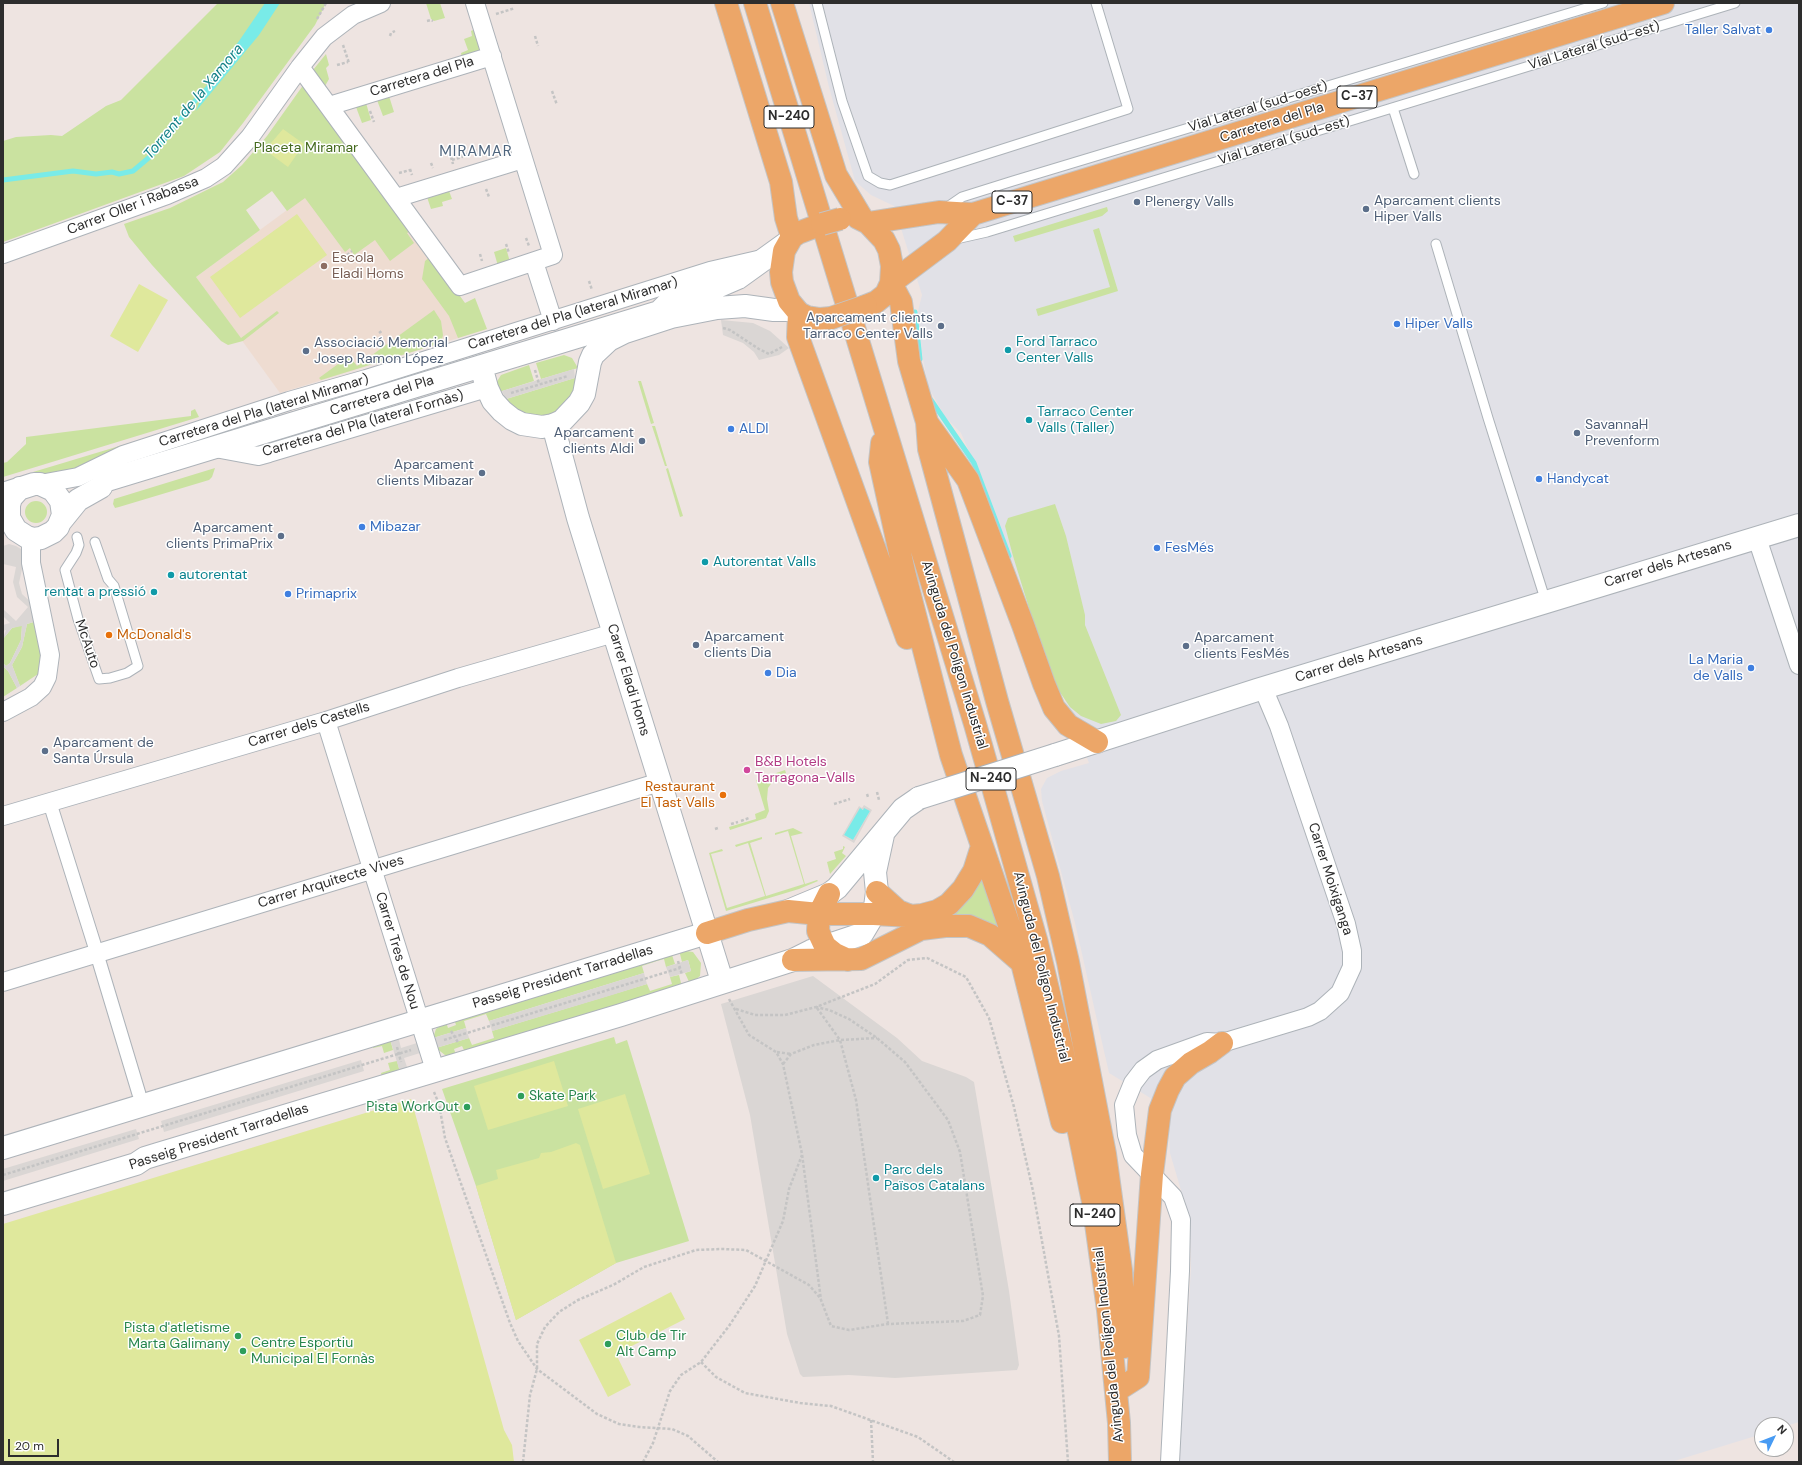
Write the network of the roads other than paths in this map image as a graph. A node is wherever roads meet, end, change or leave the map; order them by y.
1 (381, 3) edge
2 (475, 3) edge
3 (726, 3) edge
4 (755, 3) edge
5 (782, 3) edge
6 (817, 3) edge
7 (1096, 3) edge
8 (1603, 3) edge
9 (1663, 3) edge
10 (1735, 3) edge
11 (492, 56) junction
12 (300, 67) junction
13 (329, 106) junction
14 (1393, 108) junction
15 (523, 159) junction
16 (1414, 174) dead end
17 (396, 198) junction
18 (939, 212) junction
19 (973, 214) junction
20 (866, 221) junction
21 (795, 236) junction
22 (947, 241) junction
23 (1436, 244) dead end
24 (3, 254) edge
25 (765, 258) junction
26 (534, 262) junction
27 (891, 283) junction
28 (798, 312) junction
29 (665, 314) junction
30 (553, 321) junction
31 (481, 366) junction
32 (495, 392) junction
33 (883, 420) junction
34 (927, 422) junction
35 (553, 425) junction
36 (215, 448) junction
37 (104, 481) junction
38 (28, 488) edge
39 (61, 521) junction
40 (1799, 525) edge
41 (19, 536) edge
42 (77, 537) dead end
43 (1756, 538) junction
44 (95, 542) dead end
45 (1546, 602) junction
46 (614, 633) junction
47 (1799, 665) edge
48 (930, 676) junction
49 (1263, 688) junction
50 (3, 712) edge
51 (326, 721) junction
52 (1097, 742) junction
53 (660, 782) junction
54 (52, 810) dead end
55 (3, 816) edge
56 (883, 835) junction
57 (982, 846) junction
58 (371, 869) junction
59 (828, 894) junction
60 (876, 903) junction
61 (788, 911) junction
62 (819, 914) junction
63 (707, 933) junction
64 (825, 946) junction
65 (94, 947) dead end
66 (793, 960) junction
67 (848, 960) junction
68 (99, 961) dead end
69 (1022, 963) junction
70 (722, 981) junction
71 (3, 982) edge
72 (419, 1021) junction
73 (1222, 1043) junction
74 (435, 1070) junction
75 (139, 1094) dead end
76 (1081, 1143) junction
77 (3, 1148) edge
78 (1152, 1174) junction
79 (3, 1204) edge
80 (1113, 1358) junction
81 (1116, 1391) junction
82 (1120, 1462) edge
83 (1170, 1462) edge

1 - 12 street, Carrer Oller i Rabassa
2 - 11 street, Carretera del Pla
3 - 21 main road
4 - 33 main road, Avinguda del Polígon Industrial / N-240
5 - 20 main road
6 - 7 lane
8 - 18 lane, Vial Lateral (sud-oest)
9 - 19 main road, Carretera del Pla / C-37
10 - 14 lane, Vial Lateral (sud-est)
11 - 13 street, Carretera del Pla
11 - 15 street, Carretera del Pla
12 - 13 street, Carretera del Pla
12 - 24 street, Carrer Oller i Rabassa
13 - 17 street, Carretera del Pla
14 - 16 lane
14 - 22 lane, Vial Lateral (sud-est)
15 - 17 street
15 - 26 street, Carretera del Pla
17 - 26 street, Carretera del Pla
18 - 19 main road, C-37
18 - 20 main road, C-37
19 - 22 main road, C-37
20 - 21 main road, C-37, bridge
20 - 27 main road
21 - 25 street
21 - 28 main road
22 - 27 main road, C-37
23 - 45 lane
25 - 29 street
25 - 30 street, Carretera del Pla (lateral Miramar)
26 - 30 street
27 - 28 main road, C-37, bridge
27 - 34 main road
28 - 29 street
28 - 48 main road
29 - 31 street, Carretera del Pla
29 - 35 street
30 - 38 street, Carretera del Pla (lateral Miramar)
31 - 32 street
31 - 36 street, Carretera del Pla
32 - 35 street
32 - 36 street, Carretera del Pla (lateral Fornàs)
33 - 48 main road
33 - 76 main road, Avinguda del Polígon Industrial / N-240
34 - 52 main road
34 - 80 main road
35 - 46 street, Carrer Eladi Homs
36 - 37 street, Carretera del Pla
37 - 38 street
37 - 39 street
38 - 39 street
38 - 41 street
39 - 41 street
40 - 43 street, Carrer dels Artesans
41 - 50 street
42 - 44 lane, McAuto
43 - 45 street, Carrer dels Artesans
43 - 47 street
45 - 49 street, Carrer dels Artesans
46 - 51 street, Carrer dels Castells
46 - 53 street, Carrer Eladi Homs
48 - 57 main road
49 - 52 street, Carrer dels Artesans
49 - 73 street, Carrer Moixiganga
51 - 55 street, Carrer dels Castells
51 - 58 street, Carrer Tres de Nou
52 - 56 street, Carrer dels Artesans, bridge
53 - 58 street, Carrer Arquitecte Vives
53 - 63 street, Carrer Eladi Homs
54 - 65 street
56 - 59 street
56 - 60 street
57 - 60 main road
57 - 69 main road
58 - 71 street, Carrer Arquitecte Vives
58 - 72 street, Carrer Tres de Nou
59 - 61 street
59 - 62 main road
60 - 62 main road
60 - 64 street, Passeig President Tarradellas
61 - 62 main road
61 - 63 main road
62 - 64 main road
63 - 70 street, Carrer Eladi Homs
63 - 72 street, Passeig President Tarradellas
64 - 66 street, Passeig President Tarradellas
64 - 67 main road
66 - 67 main road
66 - 70 street, Passeig President Tarradellas
67 - 69 main road
68 - 75 street
69 - 76 main road
70 - 74 street, Passeig President Tarradellas
72 - 74 street
72 - 77 street, Passeig President Tarradellas
73 - 78 main road
73 - 78 street, Carrer Moixiganga
74 - 79 street, Passeig President Tarradellas
76 - 80 main road, Avinguda del Polígon Industrial / N-240
78 - 81 main road
78 - 83 street, Carrer Moixiganga
80 - 81 main road, Avinguda del Polígon Industrial / N-240
81 - 82 main road, Avinguda del Polígon Industrial / N-240

